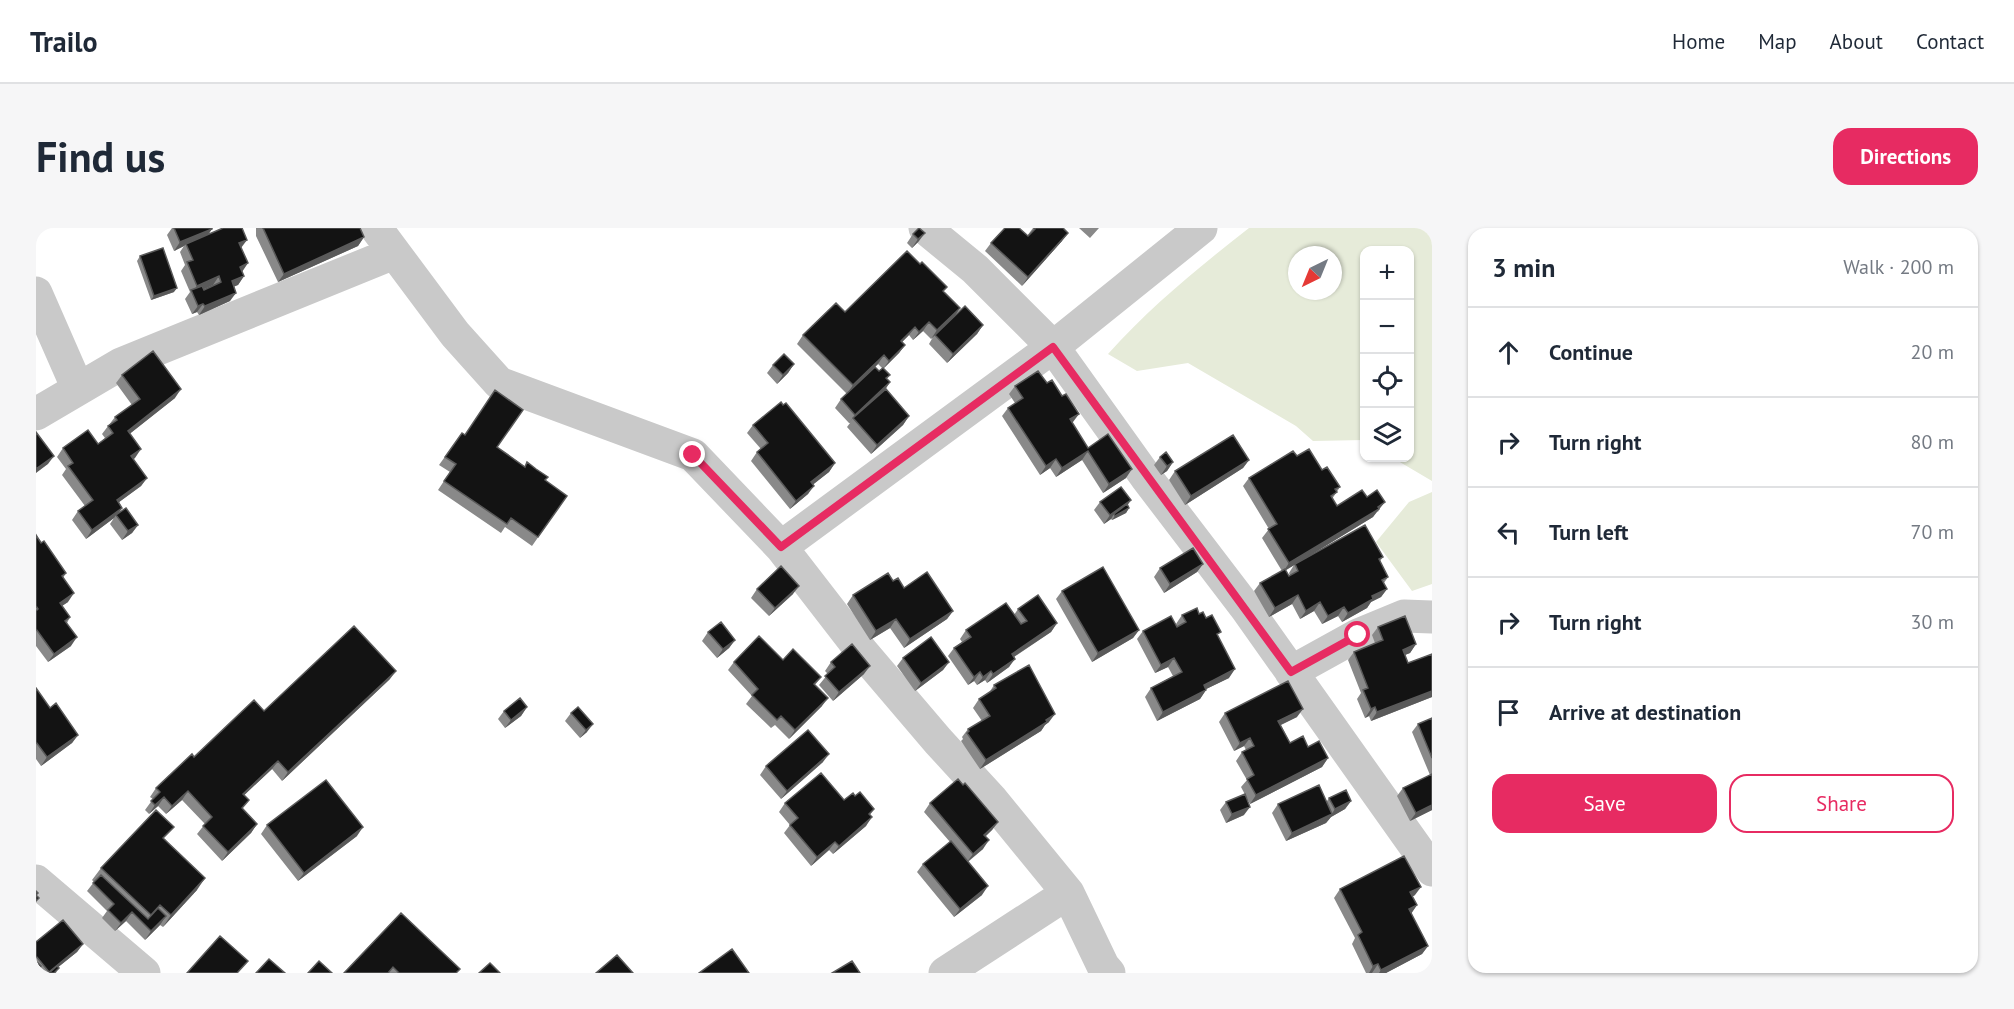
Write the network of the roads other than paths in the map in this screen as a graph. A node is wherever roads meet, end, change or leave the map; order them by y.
1 (925, 228) edge
2 (1202, 228) edge
3 (385, 240) edge
4 (36, 293) edge
5 (1053, 347) junction
6 (78, 390) junction
7 (36, 414) edge
8 (781, 547) junction
9 (1432, 617) edge
10 (1291, 672) junction
11 (1432, 870) edge
12 (36, 881) edge
13 (1068, 893) junction
14 (144, 973) edge
15 (945, 973) edge
16 (1109, 973) edge

1 - 5 street
2 - 5 street
3 - 6 street
3 - 8 street
4 - 6 street
5 - 8 street
5 - 10 street
6 - 7 street
8 - 13 street
9 - 10 street
10 - 11 street
12 - 14 street
13 - 15 street
13 - 16 street

